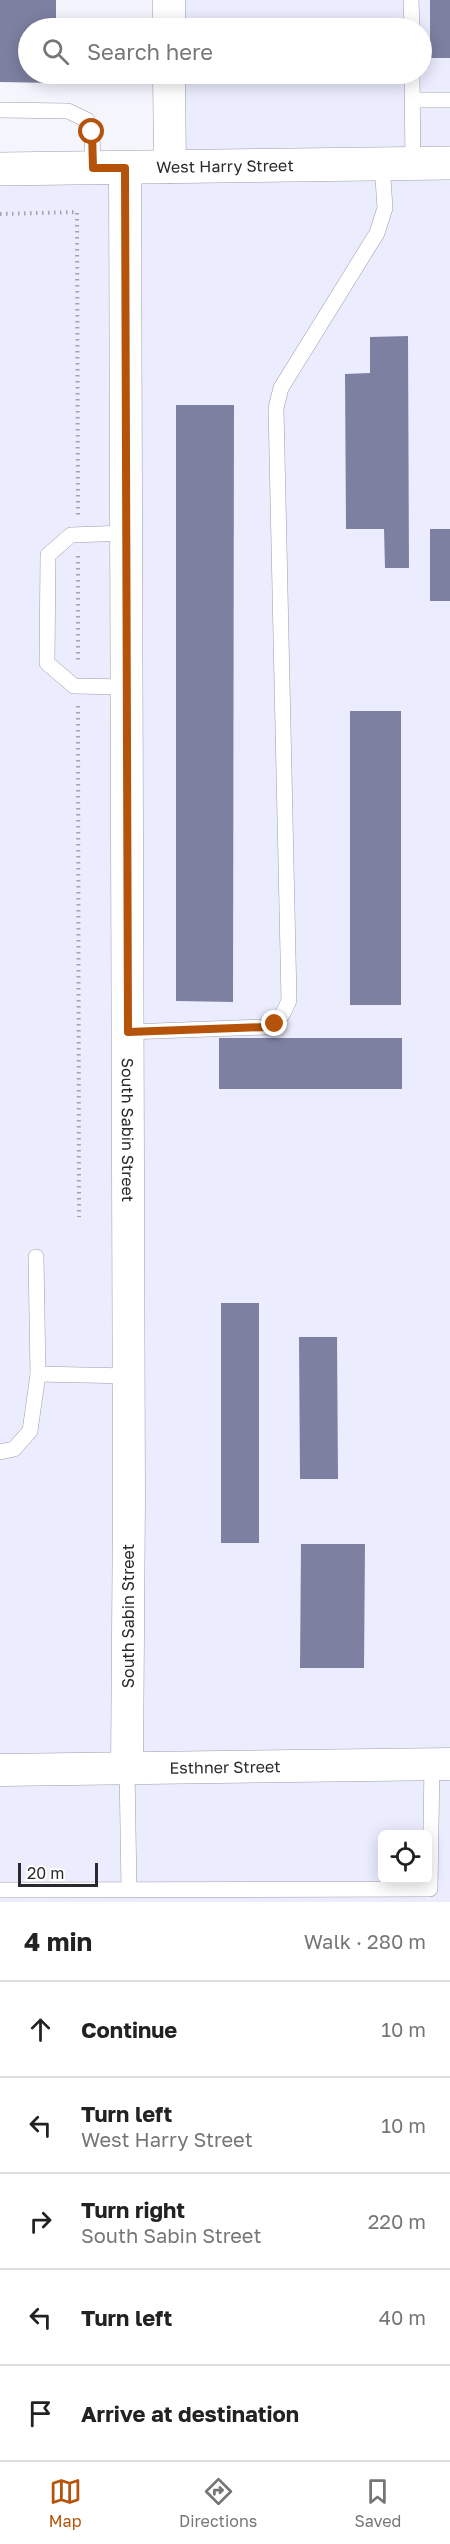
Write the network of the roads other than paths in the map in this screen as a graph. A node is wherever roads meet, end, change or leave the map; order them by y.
1 (169, 0) edge
2 (411, 0) edge
3 (169, 18) edge
4 (412, 18) edge
5 (169, 84) edge
6 (412, 84) edge
7 (412, 100) junction
8 (450, 100) edge
9 (0, 110) edge
10 (450, 163) edge
11 (398, 164) junction
12 (170, 167) junction
13 (93, 168) junction
14 (125, 168) junction
15 (0, 170) edge
16 (126, 533) junction
17 (128, 687) junction
18 (128, 1032) junction
19 (36, 1257) dead end
20 (38, 1374) junction
21 (129, 1376) junction
22 (0, 1452) edge
23 (441, 1765) edge
24 (127, 1768) junction
25 (0, 1770) edge
26 (129, 1889) junction
27 (0, 1890) edge

1 - 3 street
2 - 4 lane
5 - 12 street
6 - 7 lane
7 - 8 lane
7 - 11 lane
9 - 13 lane
10 - 11 street, West Harry Street
11 - 12 street, West Harry Street
11 - 18 lane
12 - 14 street, West Harry Street
13 - 14 street, West Harry Street
13 - 15 street, West Harry Street
14 - 16 street, South Sabin Street
16 - 17 street, South Sabin Street
16 - 17 lane
17 - 18 street, South Sabin Street
18 - 21 street, South Sabin Street
19 - 20 lane
20 - 21 lane
20 - 22 lane
21 - 24 street, South Sabin Street
23 - 24 street, Esthner Street
23 - 26 lane
24 - 25 street, Esthner Street
24 - 26 lane
26 - 27 lane

